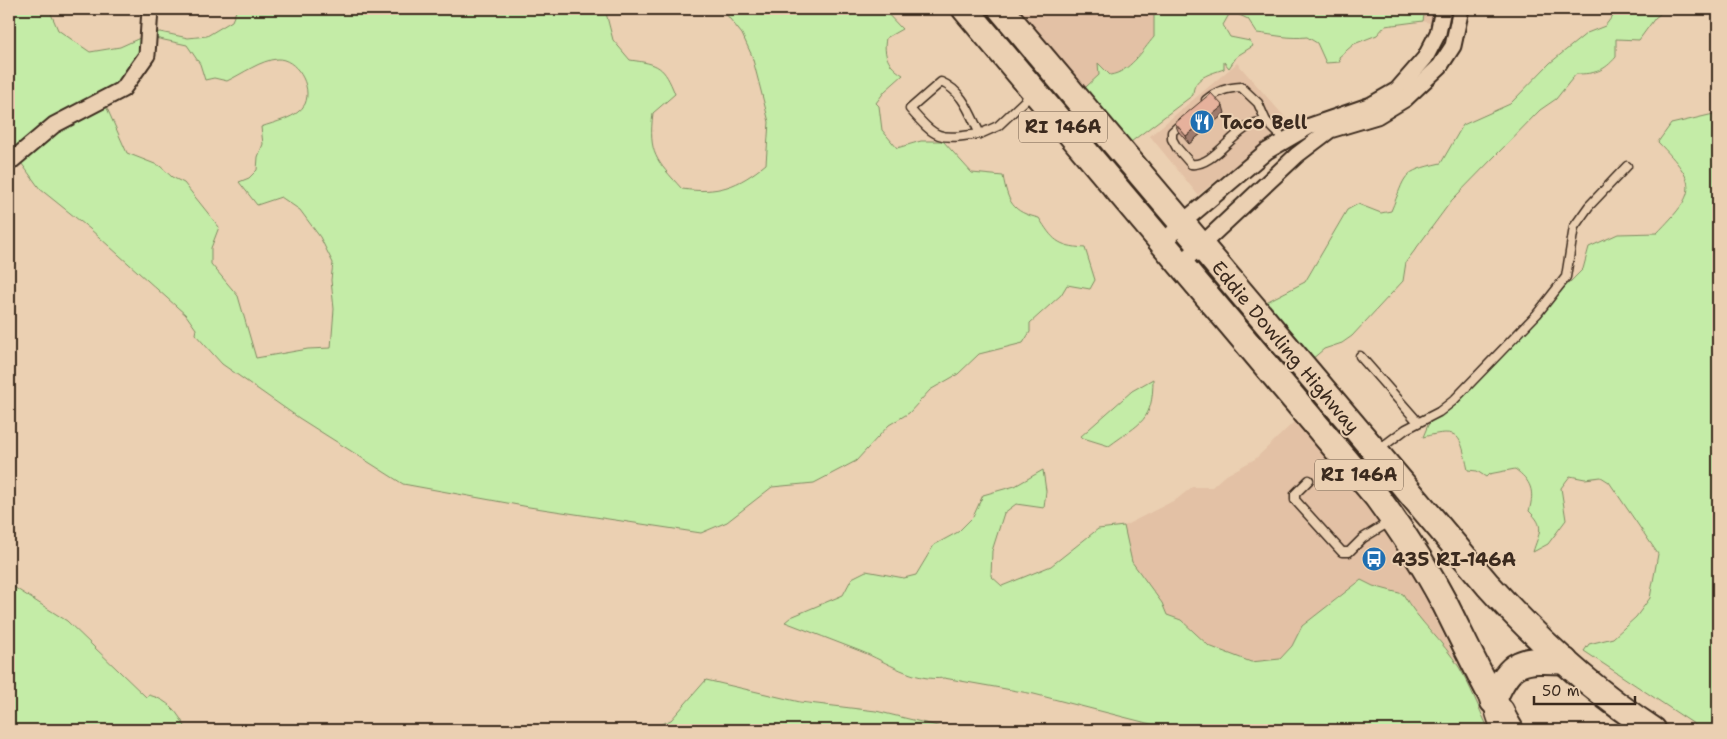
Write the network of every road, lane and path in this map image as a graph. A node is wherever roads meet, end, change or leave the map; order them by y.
1 (150, 9) edge
2 (965, 9) edge
3 (1001, 9) edge
4 (1443, 9) edge
5 (1461, 9) edge
6 (1034, 92) junction
7 (1200, 106) edge
8 (1193, 113) edge
9 (1266, 121) junction
10 (980, 134) junction
11 (1285, 140) junction
12 (1297, 155) junction
13 (9, 164) edge
14 (1626, 166) dead end
15 (1183, 222) junction
16 (1162, 244) junction
17 (1200, 244) junction
18 (1181, 264) junction
19 (1360, 356) dead end
20 (1418, 422) junction
21 (1374, 453) junction
22 (1309, 480) dead end
23 (1393, 519) junction
24 (1565, 661) junction
25 (1502, 718) edge
26 (1653, 730) edge

1 - 13 street
2 - 6 main road, Eddie Dowling Highway / RI 146A
3 - 15 main road, Eddie Dowling Highway / RI 146A
4 - 11 street
5 - 12 street
6 - 10 lane
6 - 16 main road, Eddie Dowling Highway / RI 146A
7 - 9 lane
8 - 9 lane
9 - 11 lane
10 - 10 lane
11 - 12 street
11 - 15 street
12 - 17 street
14 - 20 lane
15 - 16 street
15 - 17 main road, Eddie Dowling Highway / RI 146A
16 - 18 main road, Eddie Dowling Highway / RI 146A
17 - 18 street
17 - 21 main road, Eddie Dowling Highway / RI 146A
18 - 23 main road, Eddie Dowling Highway / RI 146A
19 - 20 lane
20 - 21 lane
21 - 24 main road, Eddie Dowling Highway / RI 146A
22 - 23 lane
23 - 25 main road, Eddie Dowling Highway / RI 146A
24 - 25 main road
24 - 26 main road, Eddie Dowling Highway / RI 146A

